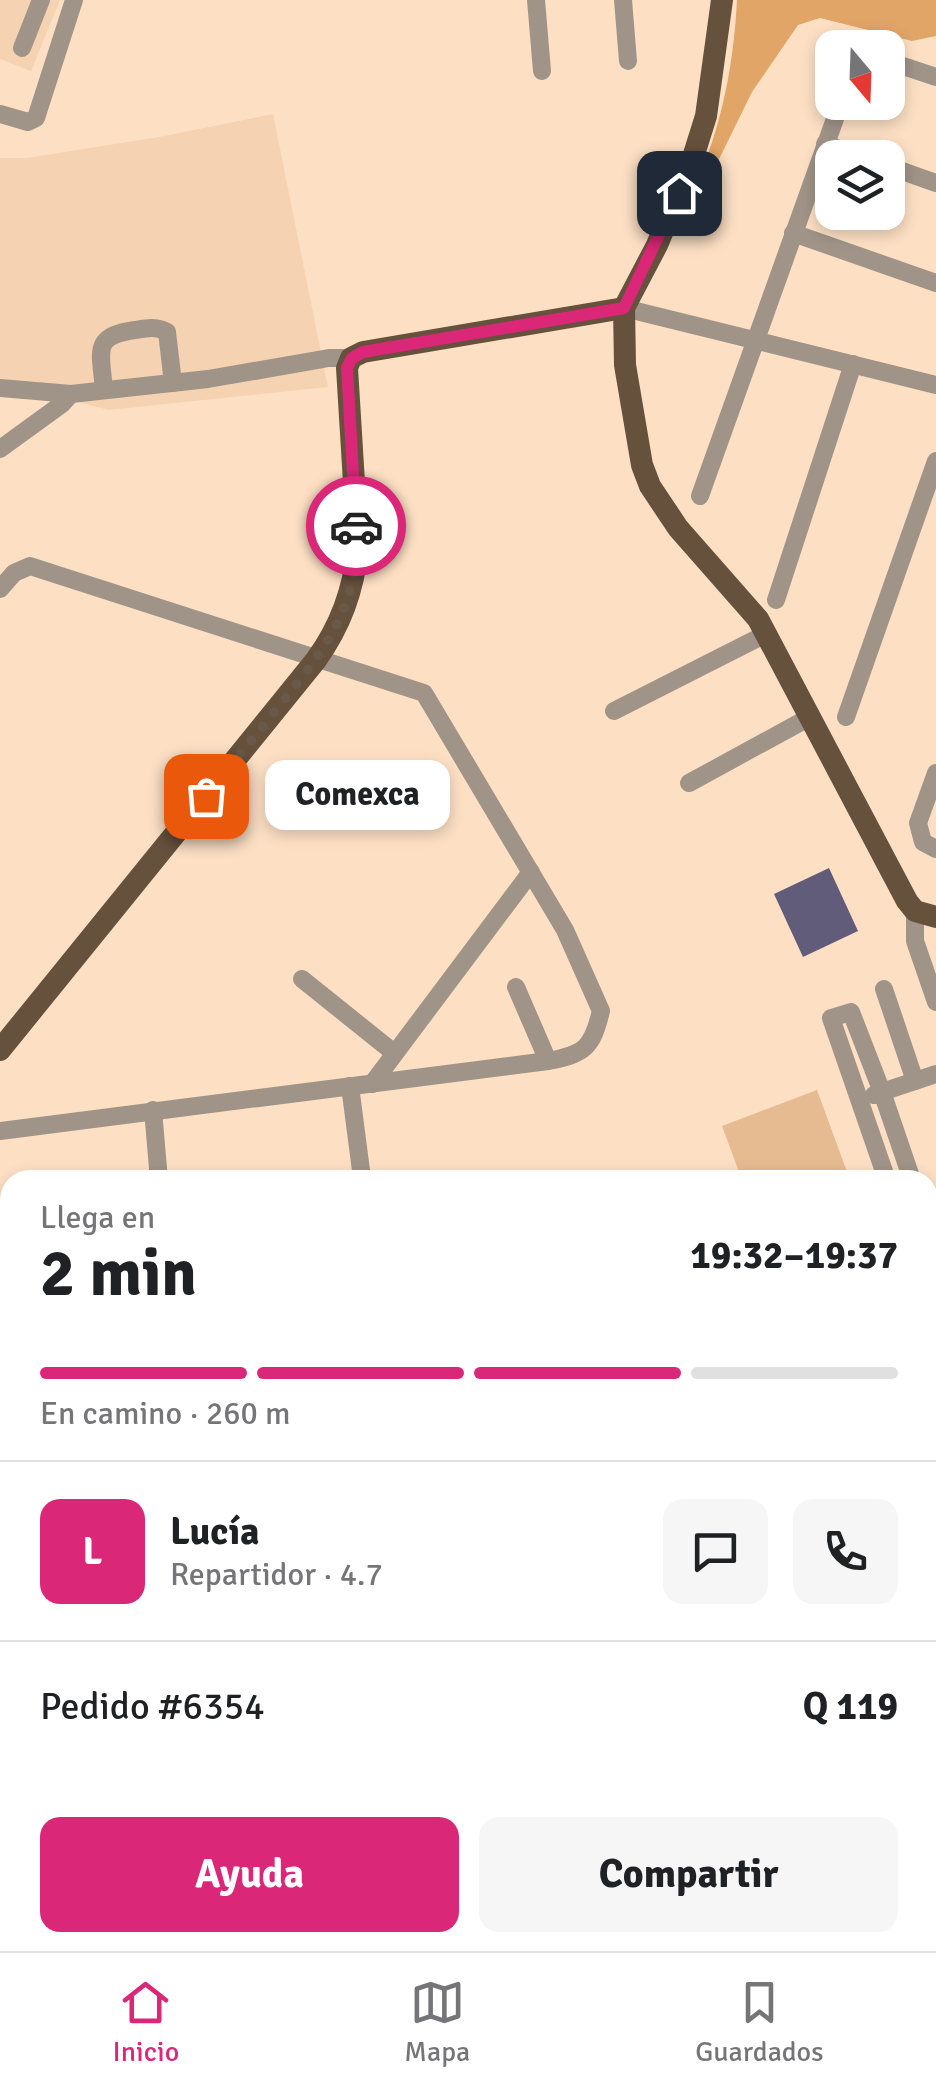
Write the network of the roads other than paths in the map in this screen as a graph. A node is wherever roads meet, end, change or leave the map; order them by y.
1 (42, 0) edge
2 (536, 0) edge
3 (623, 0) edge
4 (722, 0) edge
5 (70, 1) edge
6 (22, 48) dead end
7 (628, 62) dead end
8 (905, 67) edge
9 (542, 71) dead end
10 (936, 77) edge
11 (0, 114) edge
12 (815, 172) edge
13 (905, 172) edge
14 (936, 184) edge
15 (793, 234) junction
16 (936, 284) edge
17 (624, 308) junction
18 (754, 339) junction
19 (352, 358) junction
20 (853, 364) junction
21 (173, 383) junction
22 (936, 385) edge
23 (0, 388) edge
24 (104, 390) junction
25 (71, 394) junction
26 (0, 449) edge
27 (936, 461) edge
28 (700, 496) dead end
29 (0, 590) edge
30 (776, 600) dead end
31 (766, 634) junction
32 (316, 660) junction
33 (614, 711) dead end
34 (846, 716) dead end
35 (810, 718) junction
36 (936, 773) edge
37 (689, 783) dead end
38 (936, 849) edge
39 (530, 872) junction
40 (926, 914) edge
41 (302, 979) dead end
42 (516, 988) dead end
43 (884, 989) dead end
44 (936, 1002) edge
45 (0, 1050) edge
46 (393, 1052) junction
47 (548, 1062) junction
48 (936, 1074) edge
49 (914, 1081) junction
50 (372, 1084) junction
51 (350, 1086) junction
52 (882, 1092) junction
53 (860, 1101) junction
54 (153, 1110) junction
55 (0, 1132) edge
56 (157, 1170) edge
57 (361, 1170) edge
58 (884, 1170) edge
59 (909, 1170) edge

1 - 6 street
2 - 9 street
3 - 7 street
4 - 17 main road
5 - 11 street
8 - 10 street
12 - 15 street
13 - 14 street
15 - 16 street
15 - 18 street
17 - 18 street
17 - 19 main road
17 - 31 main road
18 - 20 street
18 - 28 street
19 - 21 street
19 - 32 main road
20 - 22 street
20 - 30 street
21 - 24 street
21 - 24 street
23 - 25 street
24 - 25 street
25 - 26 street
27 - 34 street
29 - 32 street
31 - 33 street
31 - 35 main road
32 - 39 street
32 - 45 main road
35 - 37 street
35 - 40 main road
36 - 38 street
39 - 46 street
39 - 47 street
40 - 44 street
41 - 46 street
42 - 47 street
43 - 49 street
46 - 50 street
47 - 50 street
48 - 49 street
49 - 52 street
50 - 51 street
51 - 54 street
51 - 57 street
52 - 53 street
52 - 53 street
52 - 59 street
53 - 58 street
54 - 55 street
54 - 56 street

